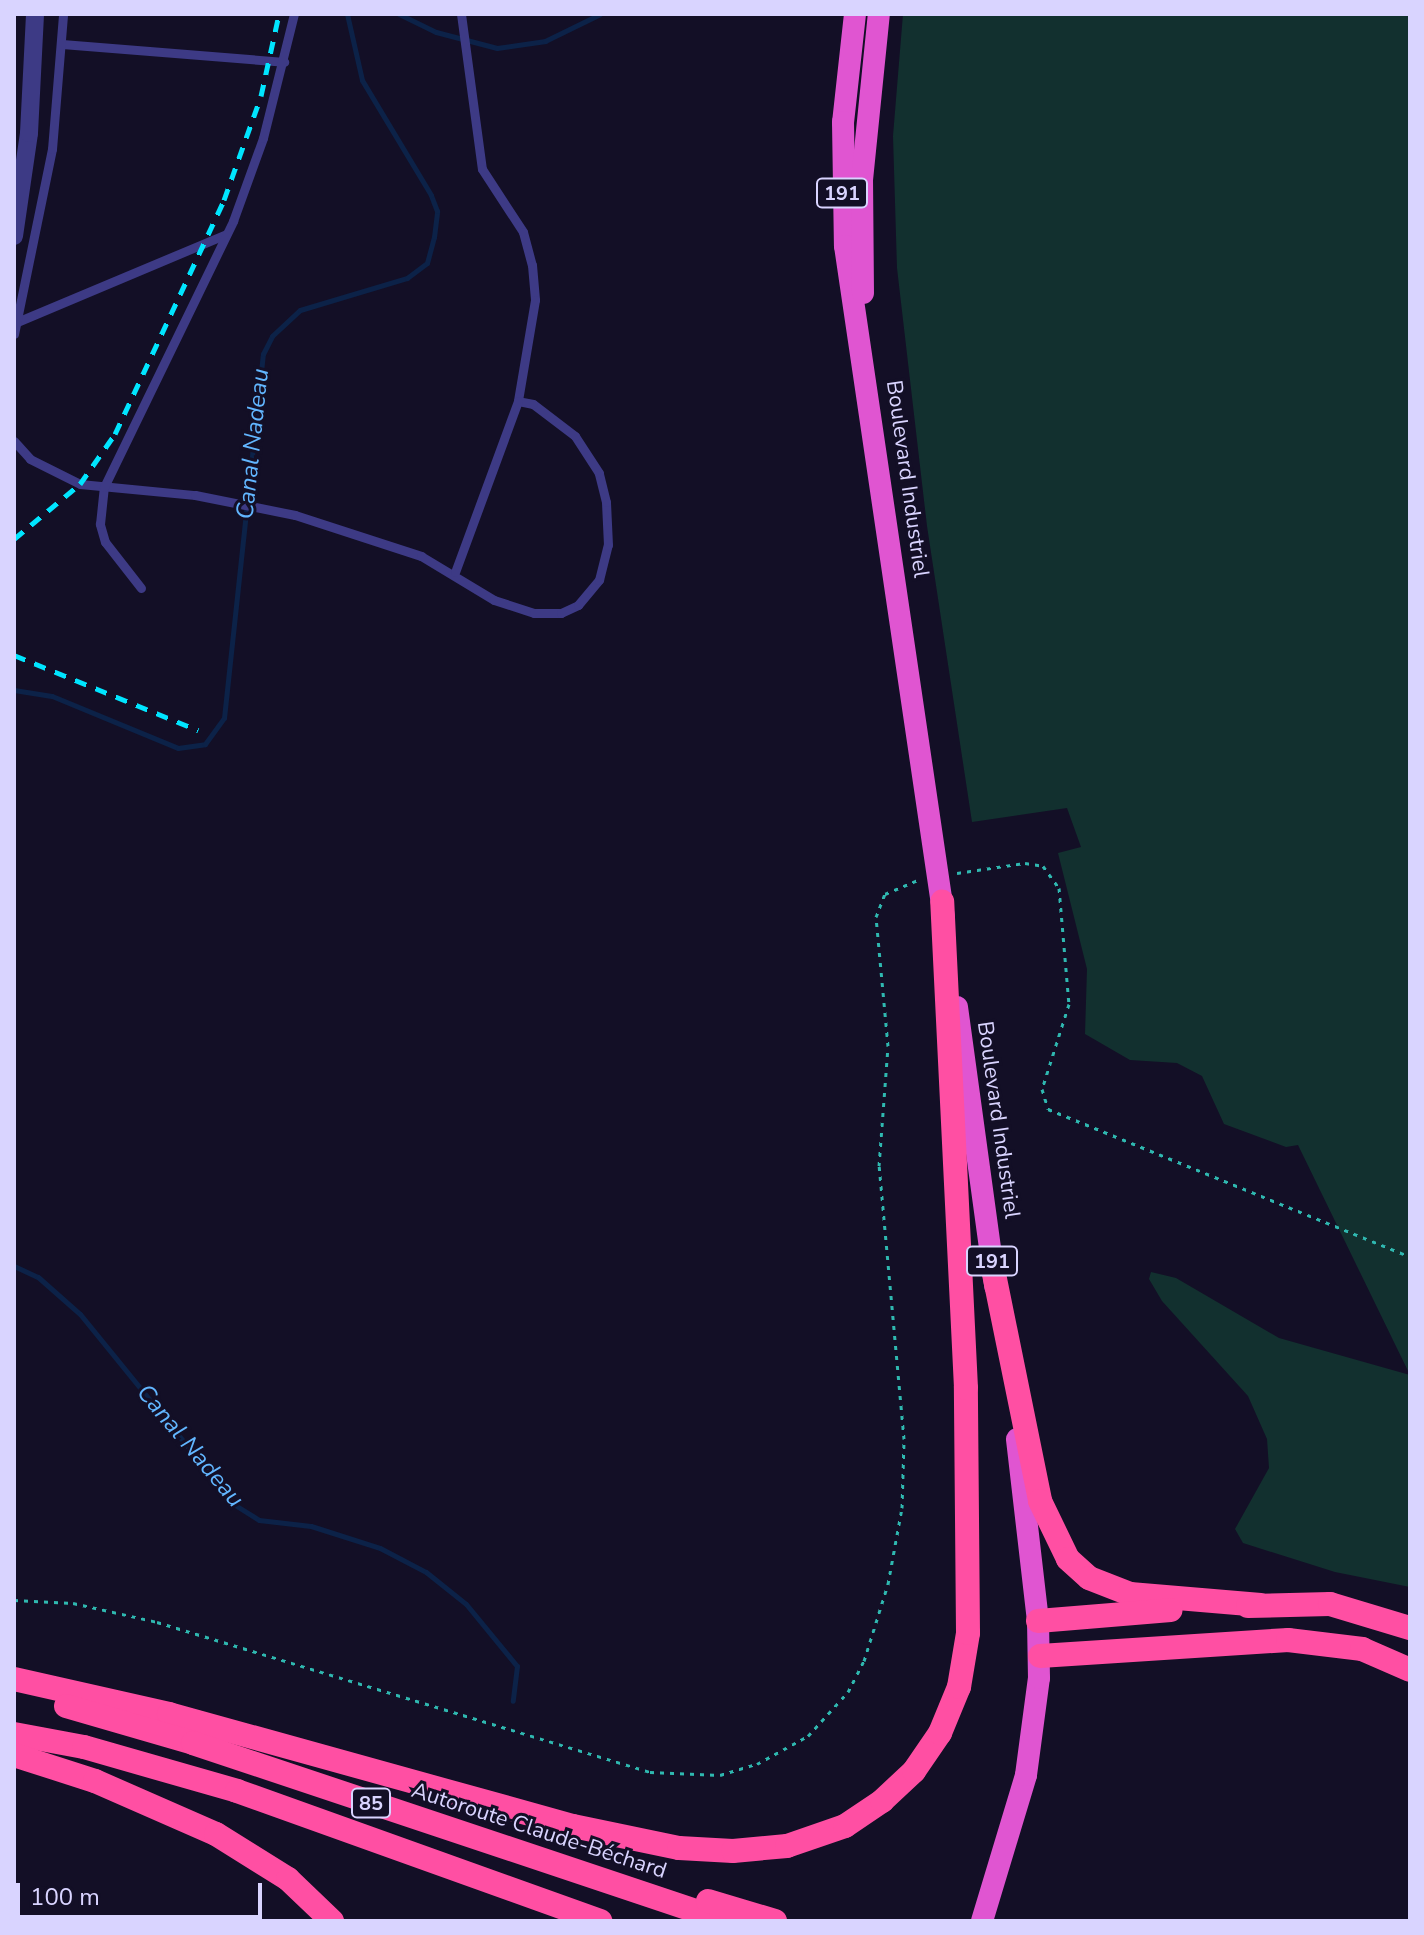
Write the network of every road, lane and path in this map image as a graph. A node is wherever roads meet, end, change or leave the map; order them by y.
1 (35, 14) edge
2 (63, 14) edge
3 (294, 14) edge
4 (461, 14) edge
5 (855, 14) edge
6 (879, 14) edge
7 (62, 44) junction
8 (284, 62) junction
9 (226, 234) junction
10 (14, 236) edge
11 (17, 322) junction
12 (14, 334) edge
13 (865, 370) junction
14 (518, 401) junction
15 (14, 441) edge
16 (104, 487) junction
17 (455, 572) junction
18 (141, 588) dead end
19 (938, 876) junction
20 (942, 902) junction
21 (1410, 1257) edge
22 (993, 1269) junction
23 (14, 1600) edge
24 (1261, 1605) junction
25 (1038, 1621) junction
26 (1410, 1628) edge
27 (1040, 1656) junction
28 (1410, 1670) edge
29 (14, 1679) edge
30 (14, 1694) edge
31 (14, 1734) edge
32 (14, 1755) edge
33 (527, 1855) junction
34 (332, 1921) edge
35 (600, 1921) edge
36 (726, 1921) edge
37 (775, 1921) edge
38 (982, 1921) edge

1 - 10 street
2 - 7 lane
3 - 8 lane
4 - 14 lane
5 - 13 highway, Boulevard Industriel / 191
6 - 13 highway, Boulevard Industriel / 191
7 - 8 lane
7 - 11 lane
8 - 9 lane
9 - 11 lane
9 - 16 lane
11 - 12 lane
13 - 19 highway, Boulevard Industriel / 191
14 - 17 lane
14 - 17 lane
15 - 16 lane
16 - 17 lane
16 - 18 lane
19 - 20 highway, Boulevard Industriel / 191
19 - 21 path
19 - 23 path
20 - 22 highway, Boulevard Industriel / 191
20 - 29 highway
22 - 24 highway
22 - 25 highway, Boulevard Industriel / 191
24 - 25 highway
24 - 26 highway
25 - 27 highway, Boulevard Industriel / 191
27 - 28 highway
27 - 38 highway, Boulevard Industriel / 191
30 - 33 highway, Autoroute Claude-Béchard / 85
31 - 35 highway, 85
32 - 34 highway
33 - 36 highway, Autoroute Claude-Béchard / 85
33 - 37 highway

